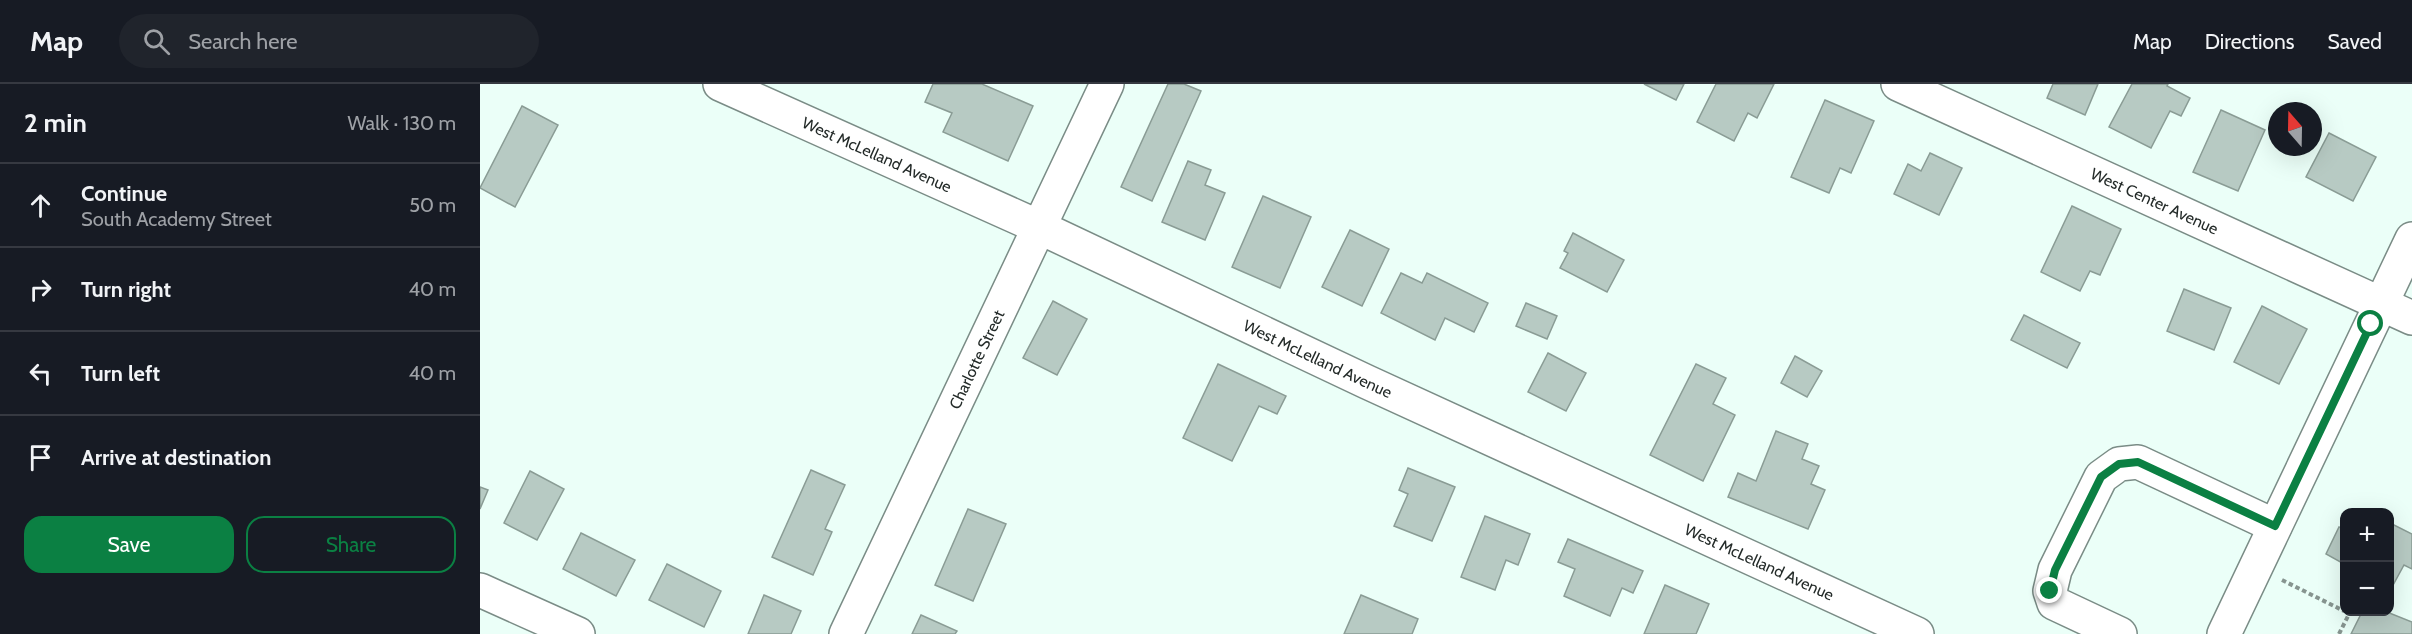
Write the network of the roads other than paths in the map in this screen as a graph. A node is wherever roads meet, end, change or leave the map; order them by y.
1 (720, 84) edge
2 (1107, 84) edge
3 (1898, 84) edge
4 (1040, 227) junction
5 (2412, 239) edge
6 (2381, 304) junction
7 (2412, 318) edge
8 (2275, 526) junction
9 (480, 590) edge
10 (579, 634) edge
11 (846, 634) edge
12 (1917, 634) edge
13 (2120, 634) edge
14 (2224, 634) edge

1 - 4 street, West McLelland Avenue
2 - 4 street, Charlotte Street
3 - 6 street, West Center Avenue
4 - 11 street, Charlotte Street
4 - 12 street, West McLelland Avenue
5 - 6 street
6 - 7 street, West Center Avenue
6 - 8 street
8 - 13 street
8 - 14 street
9 - 10 street

